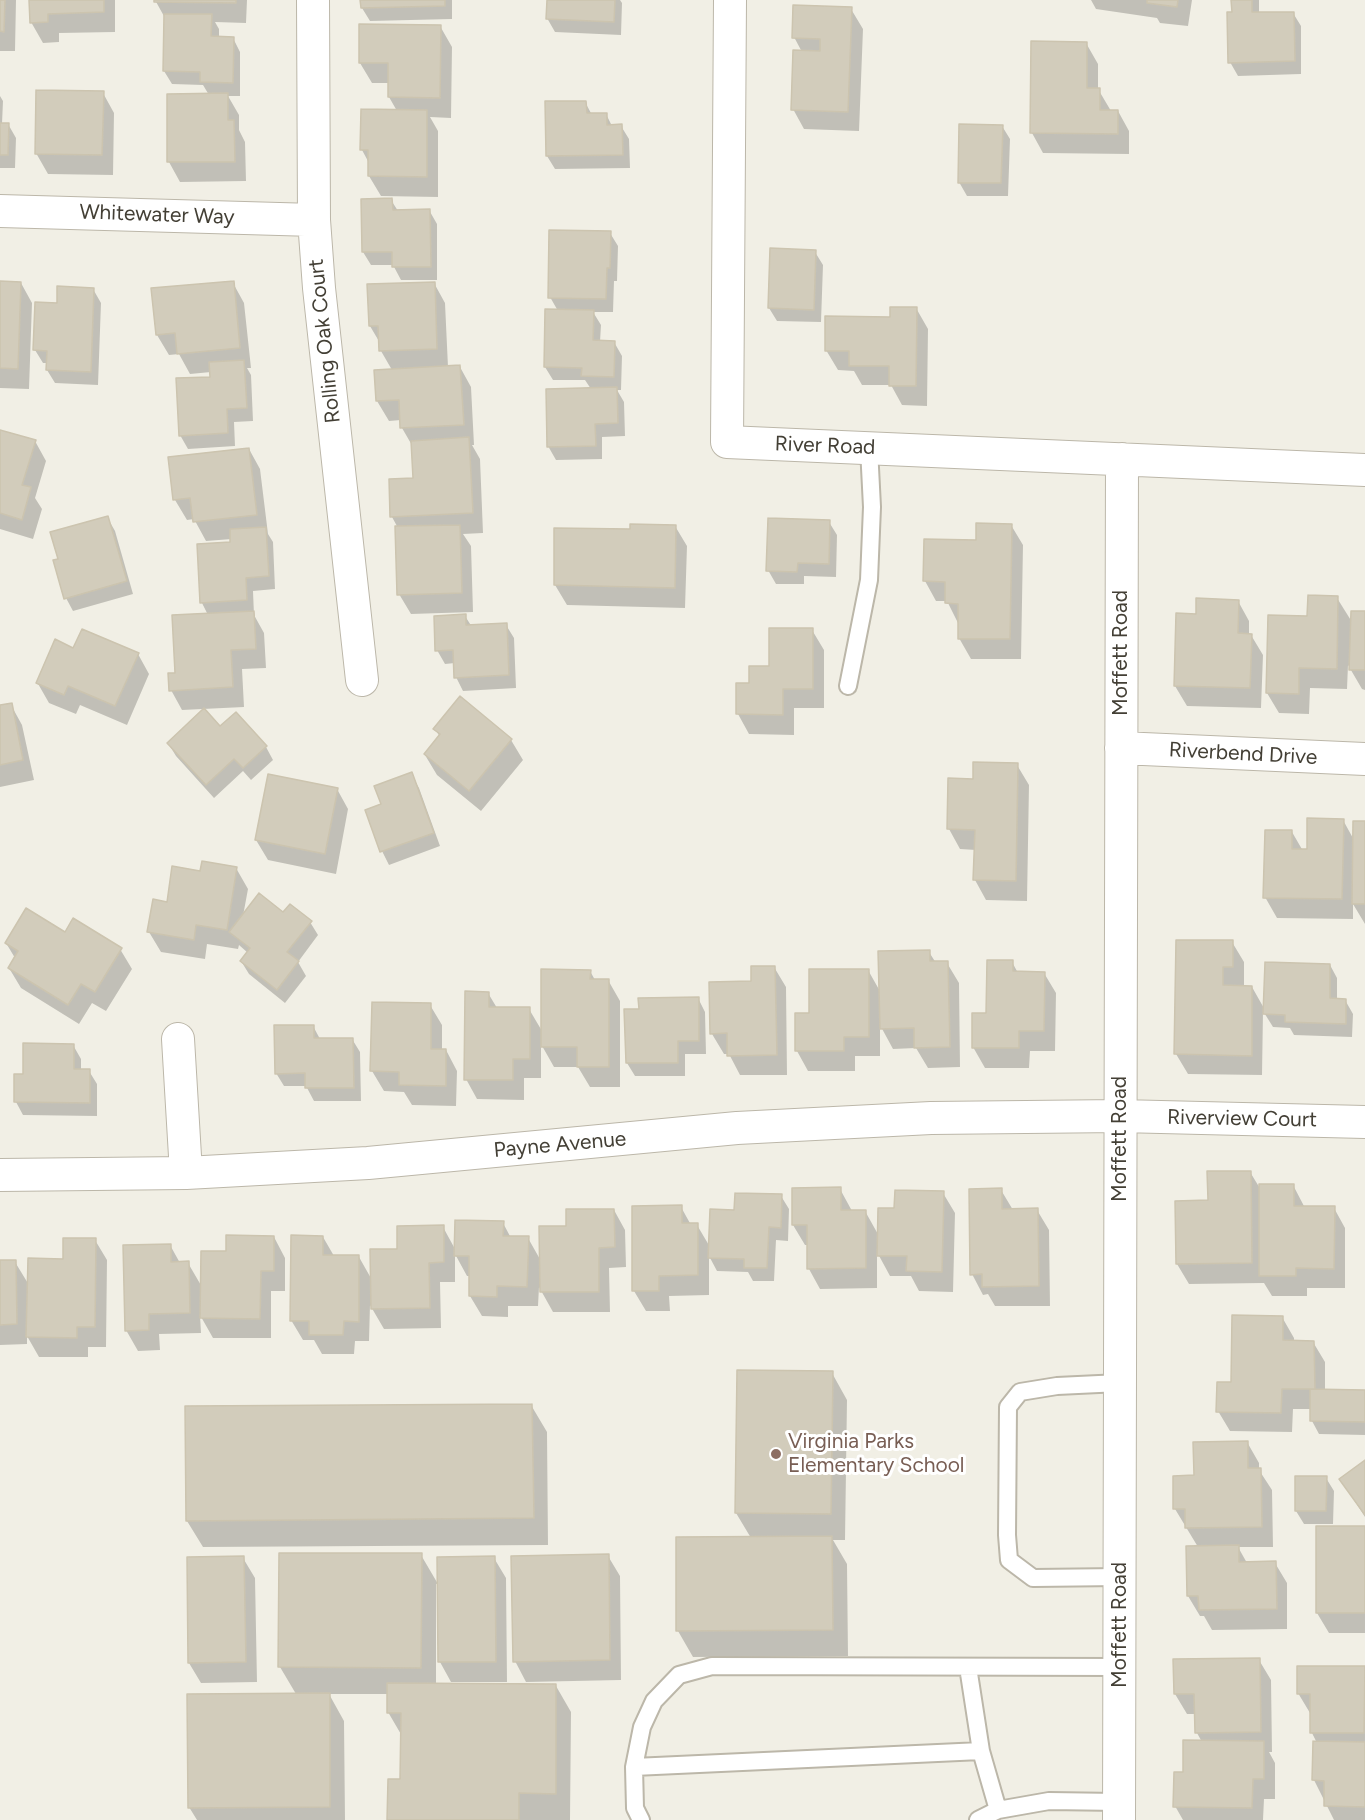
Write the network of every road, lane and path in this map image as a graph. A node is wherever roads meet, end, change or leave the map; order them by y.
1 (313, 0) edge
2 (729, 0) edge
3 (0, 211) edge
4 (314, 220) junction
5 (869, 448) junction
6 (1122, 459) junction
7 (1365, 470) edge
8 (362, 680) dead end
9 (848, 686) dead end
10 (1121, 748) junction
11 (1365, 759) edge
12 (178, 1039) dead end
13 (1120, 1116) junction
14 (1365, 1122) edge
15 (186, 1173) junction
16 (0, 1175) edge
17 (1120, 1383) junction
18 (1120, 1577) junction
19 (968, 1667) junction
20 (1120, 1667) junction
21 (981, 1751) junction
22 (634, 1767) junction
23 (998, 1810) junction
24 (1119, 1811) edge
25 (641, 1820) edge
26 (978, 1820) edge

1 - 4 street, Rolling Oak Court
2 - 5 street, River Road
3 - 4 street, Whitewater Way
4 - 8 street, Rolling Oak Court
5 - 6 street, River Road
5 - 9 lane
6 - 7 street, River Road
6 - 10 street, Moffett Road
10 - 11 street, Riverbend Drive
10 - 13 street, Moffett Road
12 - 15 street
13 - 14 street, Riverview Court
13 - 15 street, Payne Avenue
13 - 17 street, Moffett Road
15 - 16 street, Payne Avenue
17 - 18 street, Moffett Road
17 - 18 lane
18 - 20 street, Moffett Road
19 - 20 lane
19 - 21 lane
19 - 22 lane
20 - 24 street, Moffett Road
21 - 22 lane
21 - 23 lane
22 - 25 lane
23 - 24 lane
23 - 26 lane

